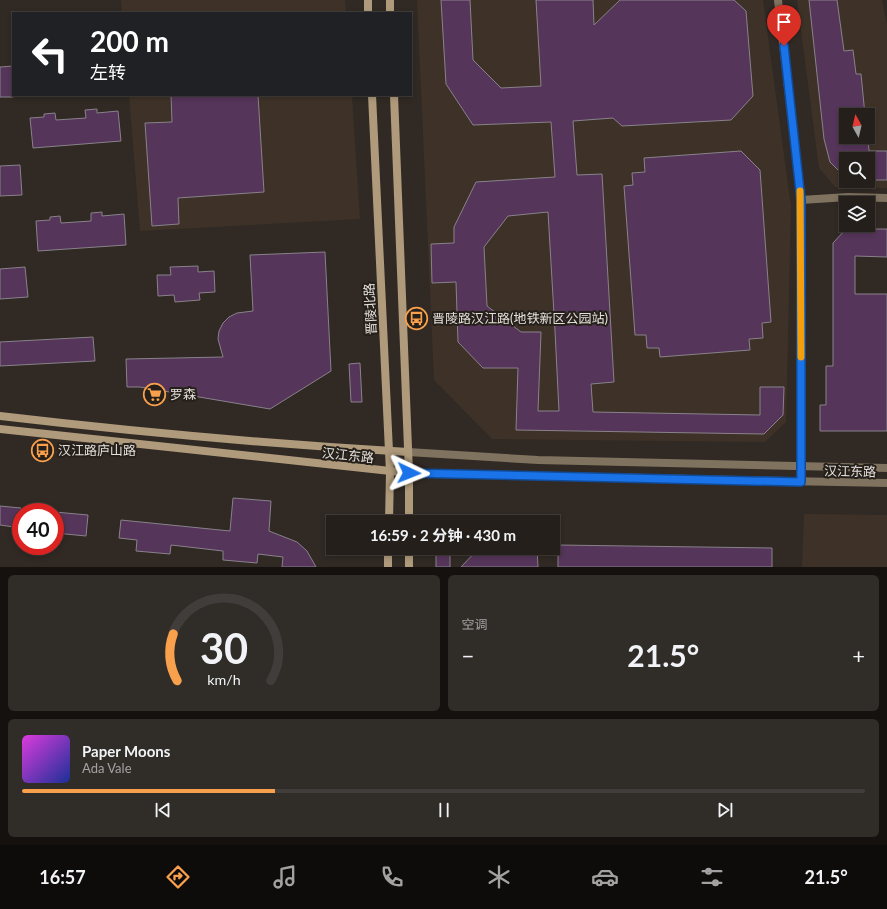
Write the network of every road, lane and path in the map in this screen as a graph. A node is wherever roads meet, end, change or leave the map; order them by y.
1 (368, 0) edge
2 (390, 0) edge
3 (778, 0) edge
4 (368, 12) edge
5 (390, 12) edge
6 (372, 96) edge
7 (394, 96) edge
8 (887, 198) edge
9 (801, 200) junction
10 (0, 416) edge
11 (0, 429) edge
12 (388, 451) junction
13 (408, 452) junction
14 (801, 466) junction
15 (887, 468) edge
16 (390, 472) junction
17 (409, 473) junction
18 (801, 482) junction
19 (887, 483) edge
20 (389, 515) edge
21 (409, 515) edge
22 (388, 555) edge
23 (409, 555) edge
24 (388, 567) edge
25 (409, 567) edge

1 - 4 main road
2 - 5 main road
3 - 9 street
6 - 12 main road, 晋陵北路
7 - 13 main road
8 - 9 street
9 - 14 street
10 - 12 main road, 汉江东路
11 - 16 main road, 汉江东路
12 - 13 main road, 汉江东路
12 - 16 main road, 晋陵北路
13 - 14 street, 汉江东路
13 - 17 main road
14 - 15 street, 汉江东路
14 - 18 street
16 - 17 main road, 汉江东路
16 - 20 main road, 晋陵北路
17 - 18 street, 汉江东路
17 - 21 main road
18 - 19 street, 汉江东路
22 - 24 main road
23 - 25 main road

